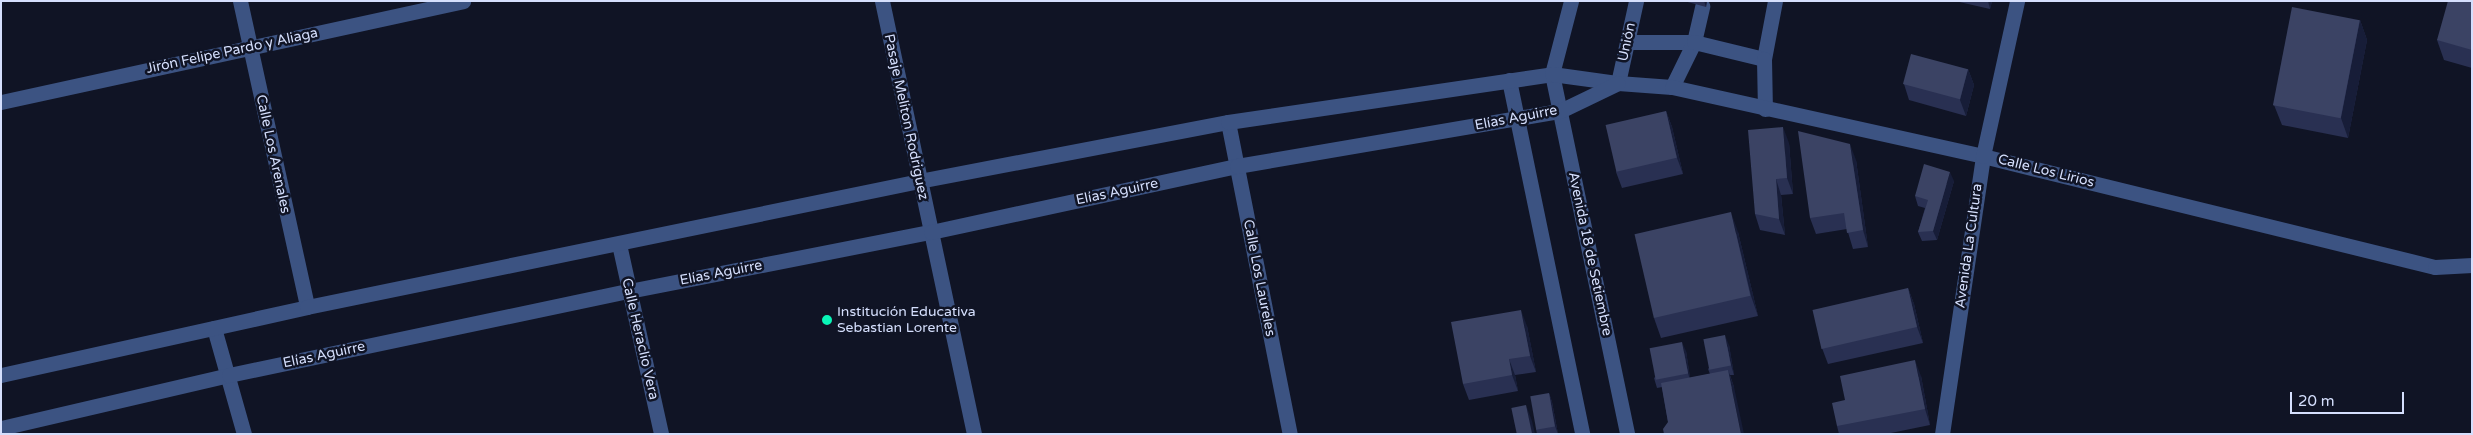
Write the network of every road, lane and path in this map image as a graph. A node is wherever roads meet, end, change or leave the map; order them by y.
1 (240, 1) edge
2 (463, 1) edge
3 (882, 1) edge
4 (1571, 1) edge
5 (1636, 1) edge
6 (1775, 1) edge
7 (2017, 1) edge
8 (1702, 6) dead end
9 (1627, 42) junction
10 (1694, 42) junction
11 (250, 48) junction
12 (1764, 59) junction
13 (1552, 74) junction
14 (1509, 80) junction
15 (1618, 83) junction
16 (1672, 87) junction
17 (1, 102) edge
18 (1765, 109) junction
19 (1560, 111) junction
20 (1516, 120) junction
21 (1228, 122) junction
22 (1983, 156) junction
23 (1237, 166) junction
24 (919, 181) junction
25 (931, 232) junction
26 (619, 244) junction
27 (2472, 265) edge
28 (628, 291) junction
29 (306, 307) junction
30 (214, 328) junction
31 (1, 374) edge
32 (229, 375) junction
33 (1, 428) edge
34 (244, 434) edge
35 (661, 434) edge
36 (974, 434) edge
37 (1290, 434) edge
38 (1582, 434) edge
39 (1628, 434) edge
40 (1942, 434) edge

1 - 11 street, Calle Los Arenales
2 - 11 street, Jirón Felipe Pardo y Aliaga
3 - 24 street, Pasaje Meliton Rodriguez
4 - 13 street
5 - 9 street, Unión
6 - 12 street
7 - 22 street, Avenida La Cultura
8 - 10 street
9 - 10 street
9 - 15 street, Unión
10 - 12 street
10 - 16 street
11 - 17 street, Jirón Felipe Pardo y Aliaga
11 - 29 street, Calle Los Arenales
12 - 18 street
13 - 14 street
13 - 15 street
13 - 19 street, Avenida 18 de Setiembre
14 - 20 street
14 - 21 street
15 - 16 street, Calle Los Lirios
15 - 19 street, Elías Aguirre
16 - 18 street, Calle Los Lirios
18 - 22 street, Calle Los Lirios
19 - 20 street, Elías Aguirre
19 - 39 street, Avenida 18 de Setiembre
20 - 23 street, Elías Aguirre
20 - 38 street
21 - 23 street, Calle Los Laureles
21 - 24 street
22 - 27 street, Calle Los Lirios
22 - 40 street, Avenida La Cultura
23 - 25 street, Elías Aguirre
23 - 37 street, Calle Los Laureles
24 - 25 street, Pasaje Meliton Rodriguez
24 - 26 street
25 - 28 street, Elías Aguirre
25 - 36 street, Pasaje Meliton Rodriguez
26 - 28 street, Calle Heraclio Vera
26 - 29 street
28 - 32 street, Elías Aguirre
28 - 35 street, Calle Heraclio Vera
29 - 30 street
30 - 31 street
30 - 32 street
32 - 33 street, Elías Aguirre
32 - 34 street

